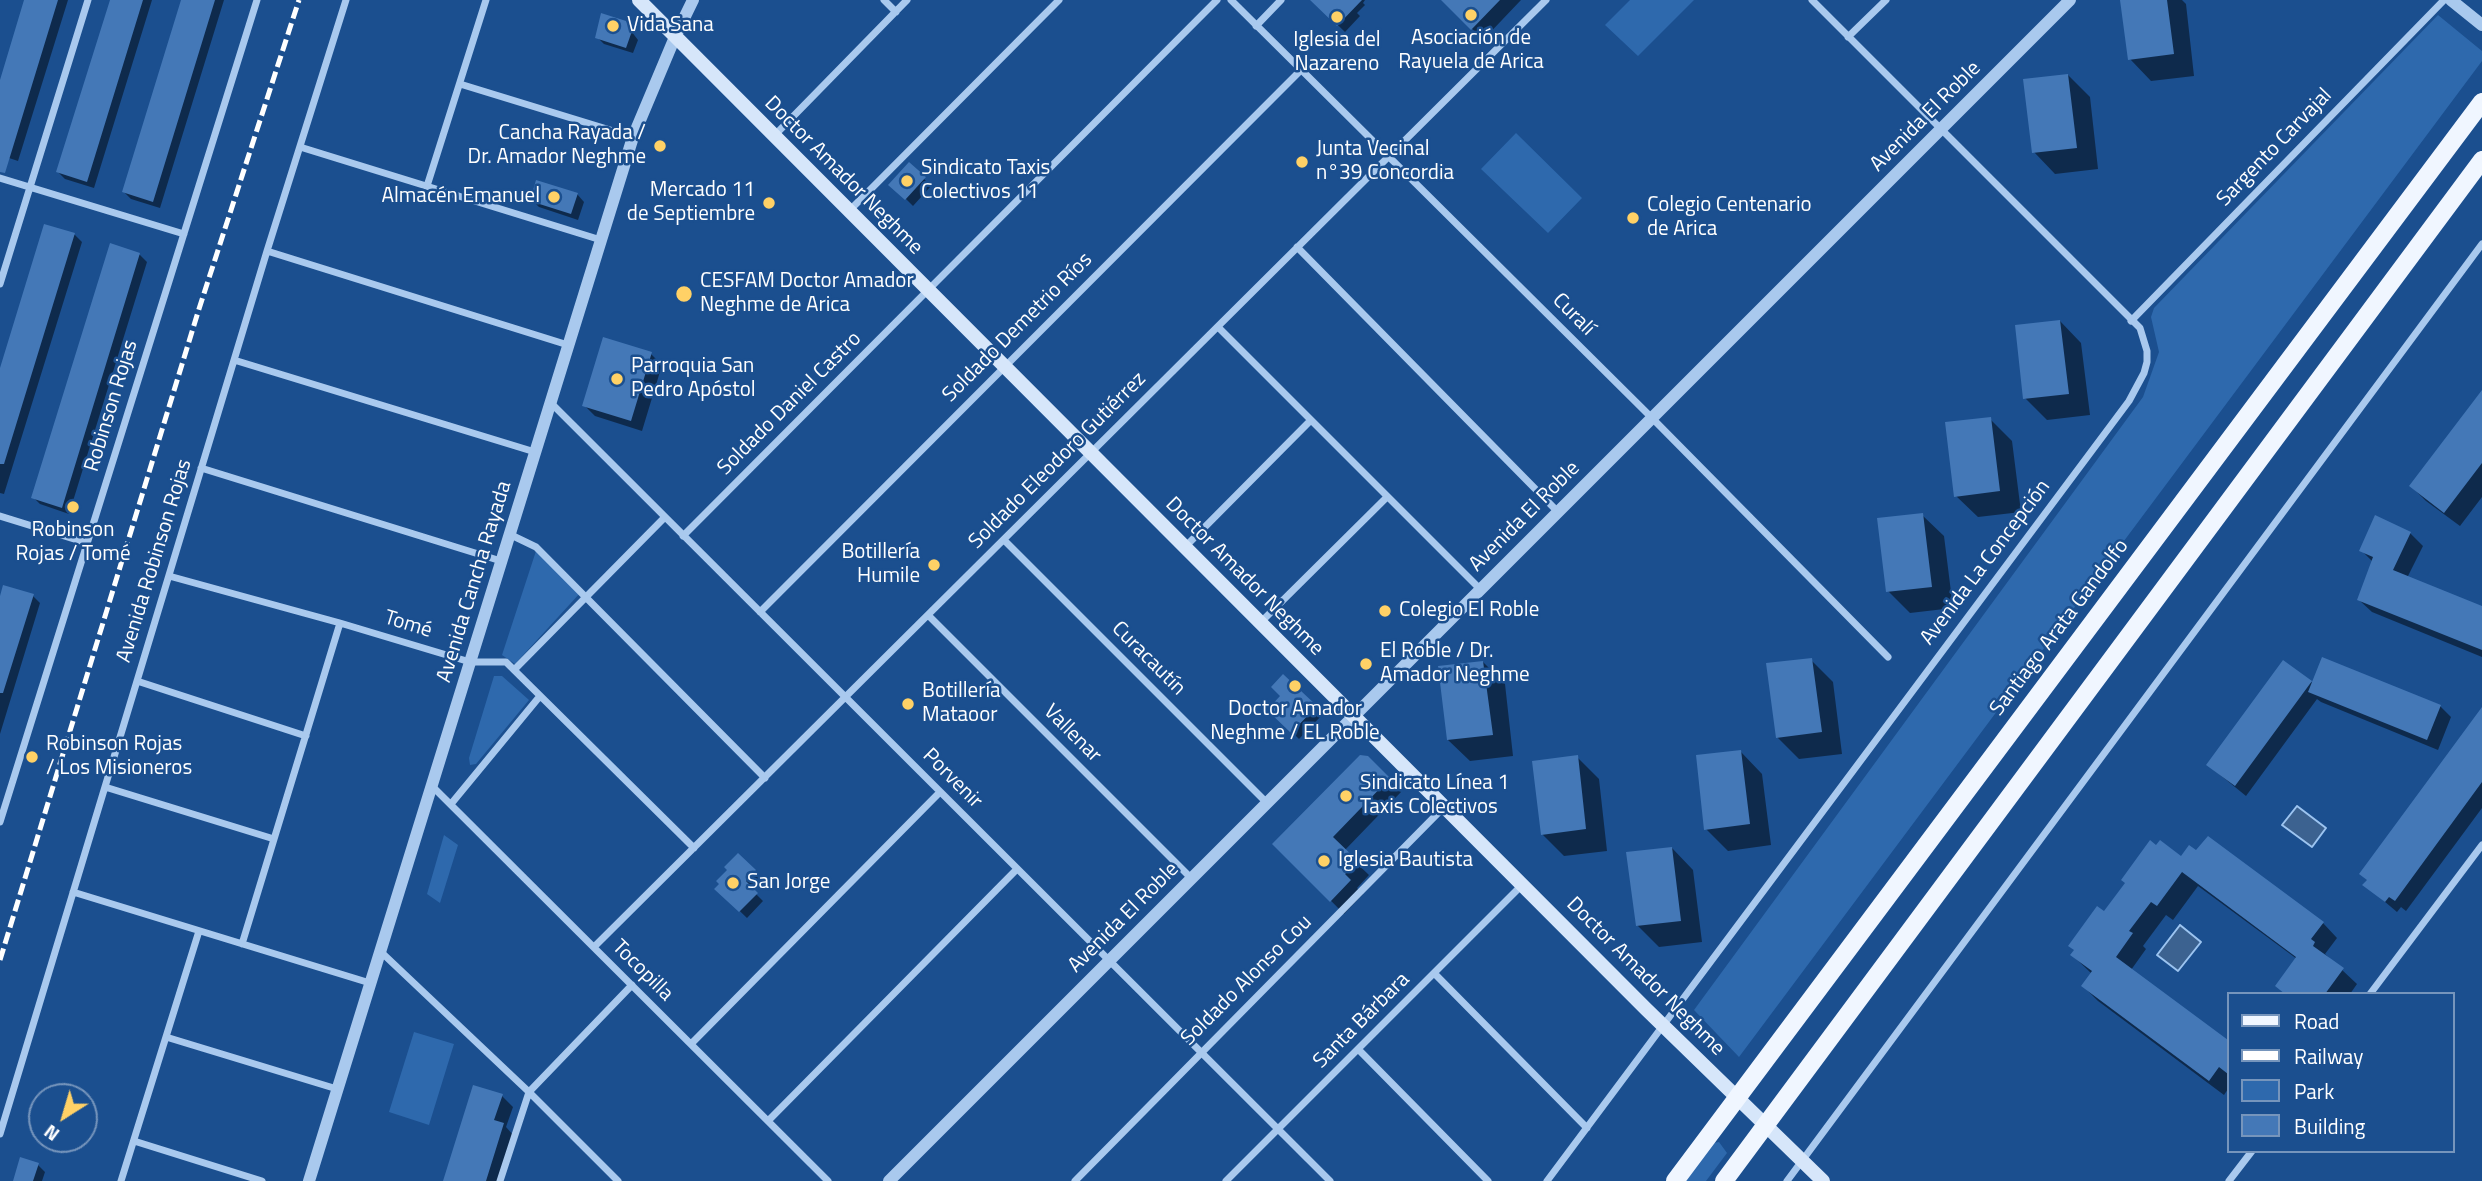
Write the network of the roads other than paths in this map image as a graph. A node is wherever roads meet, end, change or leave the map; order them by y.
1 (88, 0) edge
2 (257, 0) edge
3 (346, 0) edge
4 (486, 0) edge
5 (639, 0) edge
6 (693, 0) edge
7 (884, 0) edge
8 (907, 0) edge
9 (1059, 0) edge
10 (1217, 0) edge
11 (1231, 0) edge
12 (1281, 0) edge
13 (1546, 0) edge
14 (1812, 0) edge
15 (1886, 0) edge
16 (2070, 0) edge
17 (2444, 0) edge
18 (2451, 0) edge
19 (895, 12) junction
20 (2482, 24) edge
21 (1256, 26) junction
22 (675, 37) junction
23 (1848, 37) junction
24 (1301, 70) junction
25 (460, 83) junction
26 (2482, 102) edge
27 (1941, 129) junction
28 (774, 136) junction
29 (634, 137) junction
30 (300, 147) junction
31 (1389, 156) junction
32 (2482, 160) edge
33 (0, 178) edge
34 (30, 187) junction
35 (427, 187) junction
36 (849, 211) junction
37 (184, 234) junction
38 (601, 240) junction
39 (2482, 244) edge
40 (1297, 247) junction
41 (267, 251) junction
42 (0, 284) edge
43 (928, 290) junction
44 (2131, 321) junction
45 (1218, 327) junction
46 (568, 345) junction
47 (234, 360) junction
48 (1004, 367) junction
49 (550, 403) junction
50 (1652, 418) junction
51 (1311, 420) junction
52 (535, 452) junction
53 (1091, 453) junction
54 (201, 468) junction
55 (1387, 497) junction
56 (1558, 512) junction
57 (0, 516) edge
58 (665, 517) junction
59 (509, 534) junction
60 (683, 536) junction
61 (1004, 540) junction
62 (87, 543) junction
63 (1184, 548) junction
64 (501, 561) junction
65 (169, 576) junction
66 (1480, 589) junction
67 (587, 598) junction
68 (760, 612) junction
69 (928, 615) junction
70 (340, 623) junction
71 (1260, 623) junction
72 (1888, 657) dead end
73 (470, 662) junction
74 (514, 670) junction
75 (137, 681) junction
76 (540, 696) junction
77 (845, 697) junction
78 (1353, 716) junction
79 (306, 736) junction
80 (765, 778) junction
81 (431, 785) junction
82 (105, 786) junction
83 (940, 792) junction
84 (1267, 803) junction
85 (451, 804) junction
86 (1444, 807) junction
87 (0, 822) edge
88 (274, 839) junction
89 (2482, 845) edge
90 (694, 848) junction
91 (1017, 869) junction
92 (1191, 878) junction
93 (1522, 885) junction
94 (73, 892) junction
95 (199, 931) junction
96 (242, 944) junction
97 (594, 947) junction
98 (380, 951) junction
99 (1109, 961) junction
100 (1434, 973) junction
101 (370, 983) junction
102 (632, 985) junction
103 (2372, 992) edge
104 (1663, 1025) junction
105 (166, 1037) junction
106 (691, 1044) junction
107 (1358, 1049) junction
108 (1201, 1053) junction
109 (337, 1089) junction
110 (529, 1092) junction
111 (1737, 1096) junction
112 (768, 1121) junction
113 (1766, 1124) junction
114 (1587, 1128) junction
115 (1278, 1129) junction
116 (0, 1134) edge
117 (134, 1141) junction
118 (2250, 1153) edge
119 (1802, 1160) junction
120 (121, 1181) edge
121 (262, 1181) edge
122 (309, 1181) edge
123 (500, 1181) edge
124 (618, 1181) edge
125 (828, 1181) edge
126 (889, 1181) edge
127 (1076, 1181) edge
128 (1226, 1181) edge
129 (1330, 1181) edge
130 (1488, 1181) edge
131 (1546, 1181) edge
132 (1675, 1181) edge
133 (1724, 1181) edge
134 (1787, 1181) edge
135 (1823, 1181) edge
136 (2229, 1181) edge

1 - 34 street
2 - 37 street, Robinson Rojas
3 - 30 street, Avenida Robinson Rojas
4 - 25 street
5 - 22 main road, Doctor Amador Neghme
6 - 22 street, Avenida Cancha Rayada
7 - 19 street
8 - 19 street
9 - 36 street
10 - 43 street, Soldado Daniel Castro
11 - 21 street, Curalí
12 - 21 street
13 - 31 street, Soldado Eleodoro Gutiérrez
14 - 23 street, Avenida La Concepción
15 - 23 street
16 - 27 street, Avenida El Roble
17 - 44 street, Sargento Carvajal
18 - 20 street
19 - 28 street
21 - 24 street, Curalí
22 - 28 main road, Doctor Amador Neghme
22 - 29 street, Avenida Cancha Rayada
23 - 27 street, Avenida La Concepción
24 - 31 street, Curalí
24 - 48 street, Soldado Demetrio Ríos
25 - 29 street
25 - 35 street
26 - 111 main road, Santiago Arata Gandolfo
27 - 44 street, Avenida La Concepción
27 - 50 street, Avenida El Roble
28 - 36 main road, Doctor Amador Neghme
29 - 38 street, Avenida Cancha Rayada
30 - 35 street
30 - 41 street, Avenida Robinson Rojas
31 - 40 street, Soldado Eleodoro Gutiérrez
31 - 50 street, Curalí
32 - 113 main road
33 - 34 street
34 - 37 street
34 - 42 street
35 - 38 street
36 - 43 main road, Doctor Amador Neghme
37 - 62 street, Robinson Rojas
38 - 46 street, Avenida Cancha Rayada
39 - 119 street
40 - 45 street, Soldado Eleodoro Gutiérrez
40 - 56 street
41 - 46 street
41 - 47 street, Avenida Robinson Rojas
43 - 48 main road, Doctor Amador Neghme
43 - 60 street, Soldado Daniel Castro
44 - 104 street, Avenida La Concepción
45 - 51 street
45 - 53 street, Soldado Eleodoro Gutiérrez
46 - 49 street, Avenida Cancha Rayada
47 - 52 street
47 - 54 street, Avenida Robinson Rojas
48 - 53 main road, Doctor Amador Neghme
48 - 68 street, Soldado Demetrio Ríos
49 - 52 street, Avenida Cancha Rayada
49 - 58 street, Porvenir
50 - 56 street, Avenida El Roble
50 - 72 street, Curalí
51 - 55 street
51 - 63 street
52 - 59 street, Avenida Cancha Rayada
53 - 61 street, Soldado Eleodoro Gutiérrez
53 - 63 main road, Doctor Amador Neghme
54 - 64 street
54 - 65 street, Avenida Robinson Rojas
55 - 66 street
55 - 71 street
56 - 66 street, Avenida El Roble
57 - 62 street
58 - 60 street, Porvenir
58 - 67 street
59 - 64 street, Avenida Cancha Rayada
59 - 67 street
60 - 68 street, Porvenir
61 - 69 street, Soldado Eleodoro Gutiérrez
61 - 84 street, Curacautín
62 - 87 street, Robinson Rojas
63 - 71 main road, Doctor Amador Neghme
64 - 73 street, Avenida Cancha Rayada
65 - 70 street, Tomé
65 - 75 street, Avenida Robinson Rojas
66 - 78 street, Avenida El Roble
67 - 74 street
67 - 80 street
68 - 77 street, Porvenir
69 - 77 street, Soldado Eleodoro Gutiérrez
69 - 92 street, Vallenar
70 - 73 street, Tomé
70 - 79 street
71 - 78 main road, Doctor Amador Neghme
73 - 74 street, Tomé
73 - 81 street, Avenida Cancha Rayada
74 - 76 street
75 - 79 street
75 - 82 street, Avenida Robinson Rojas
76 - 85 street
76 - 90 street
77 - 80 street, Soldado Eleodoro Gutiérrez
77 - 83 street, Porvenir
78 - 84 street, Avenida El Roble
78 - 86 main road, Doctor Amador Neghme
79 - 88 street
80 - 90 street, Soldado Eleodoro Gutiérrez
81 - 85 street, Tocopilla
81 - 98 street, Avenida Cancha Rayada
82 - 88 street
82 - 94 street, Avenida Robinson Rojas
83 - 91 street, Porvenir
83 - 106 street
84 - 92 street, Avenida El Roble
85 - 97 street, Tocopilla
86 - 93 main road, Doctor Amador Neghme
86 - 108 street, Soldado Alonso Cou
88 - 96 street
89 - 103 street
90 - 97 street, Soldado Eleodoro Gutiérrez
91 - 99 street, Porvenir
91 - 112 street
92 - 99 street, Avenida El Roble
93 - 100 street, Santa Bárbara
93 - 104 main road, Doctor Amador Neghme
94 - 95 street
94 - 116 street, Avenida Robinson Rojas
95 - 96 street
95 - 105 street
96 - 101 street
97 - 102 street, Tocopilla
98 - 101 street, Avenida Cancha Rayada
98 - 110 street
99 - 108 street, Porvenir
99 - 126 street, Avenida El Roble
100 - 107 street, Santa Bárbara
100 - 114 street
101 - 109 street, Avenida Cancha Rayada
102 - 106 street, Tocopilla
102 - 110 street
104 - 111 main road, Doctor Amador Neghme
104 - 114 street, Avenida La Concepción
105 - 109 street
105 - 117 street
106 - 112 street, Tocopilla
107 - 115 street, Santa Bárbara
107 - 130 street
108 - 115 street, Porvenir
108 - 127 street, Soldado Alonso Cou
109 - 122 street, Avenida Cancha Rayada
110 - 123 street
110 - 124 street
111 - 113 main road, Doctor Amador Neghme
111 - 132 main road, Santiago Arata Gandolfo
112 - 125 street, Tocopilla
113 - 119 main road, Doctor Amador Neghme
113 - 133 main road
114 - 131 street, Avenida La Concepción
115 - 128 street, Santa Bárbara
115 - 129 street, Porvenir
117 - 120 street
117 - 121 street
118 - 136 street
119 - 134 street
119 - 135 main road, Doctor Amador Neghme

